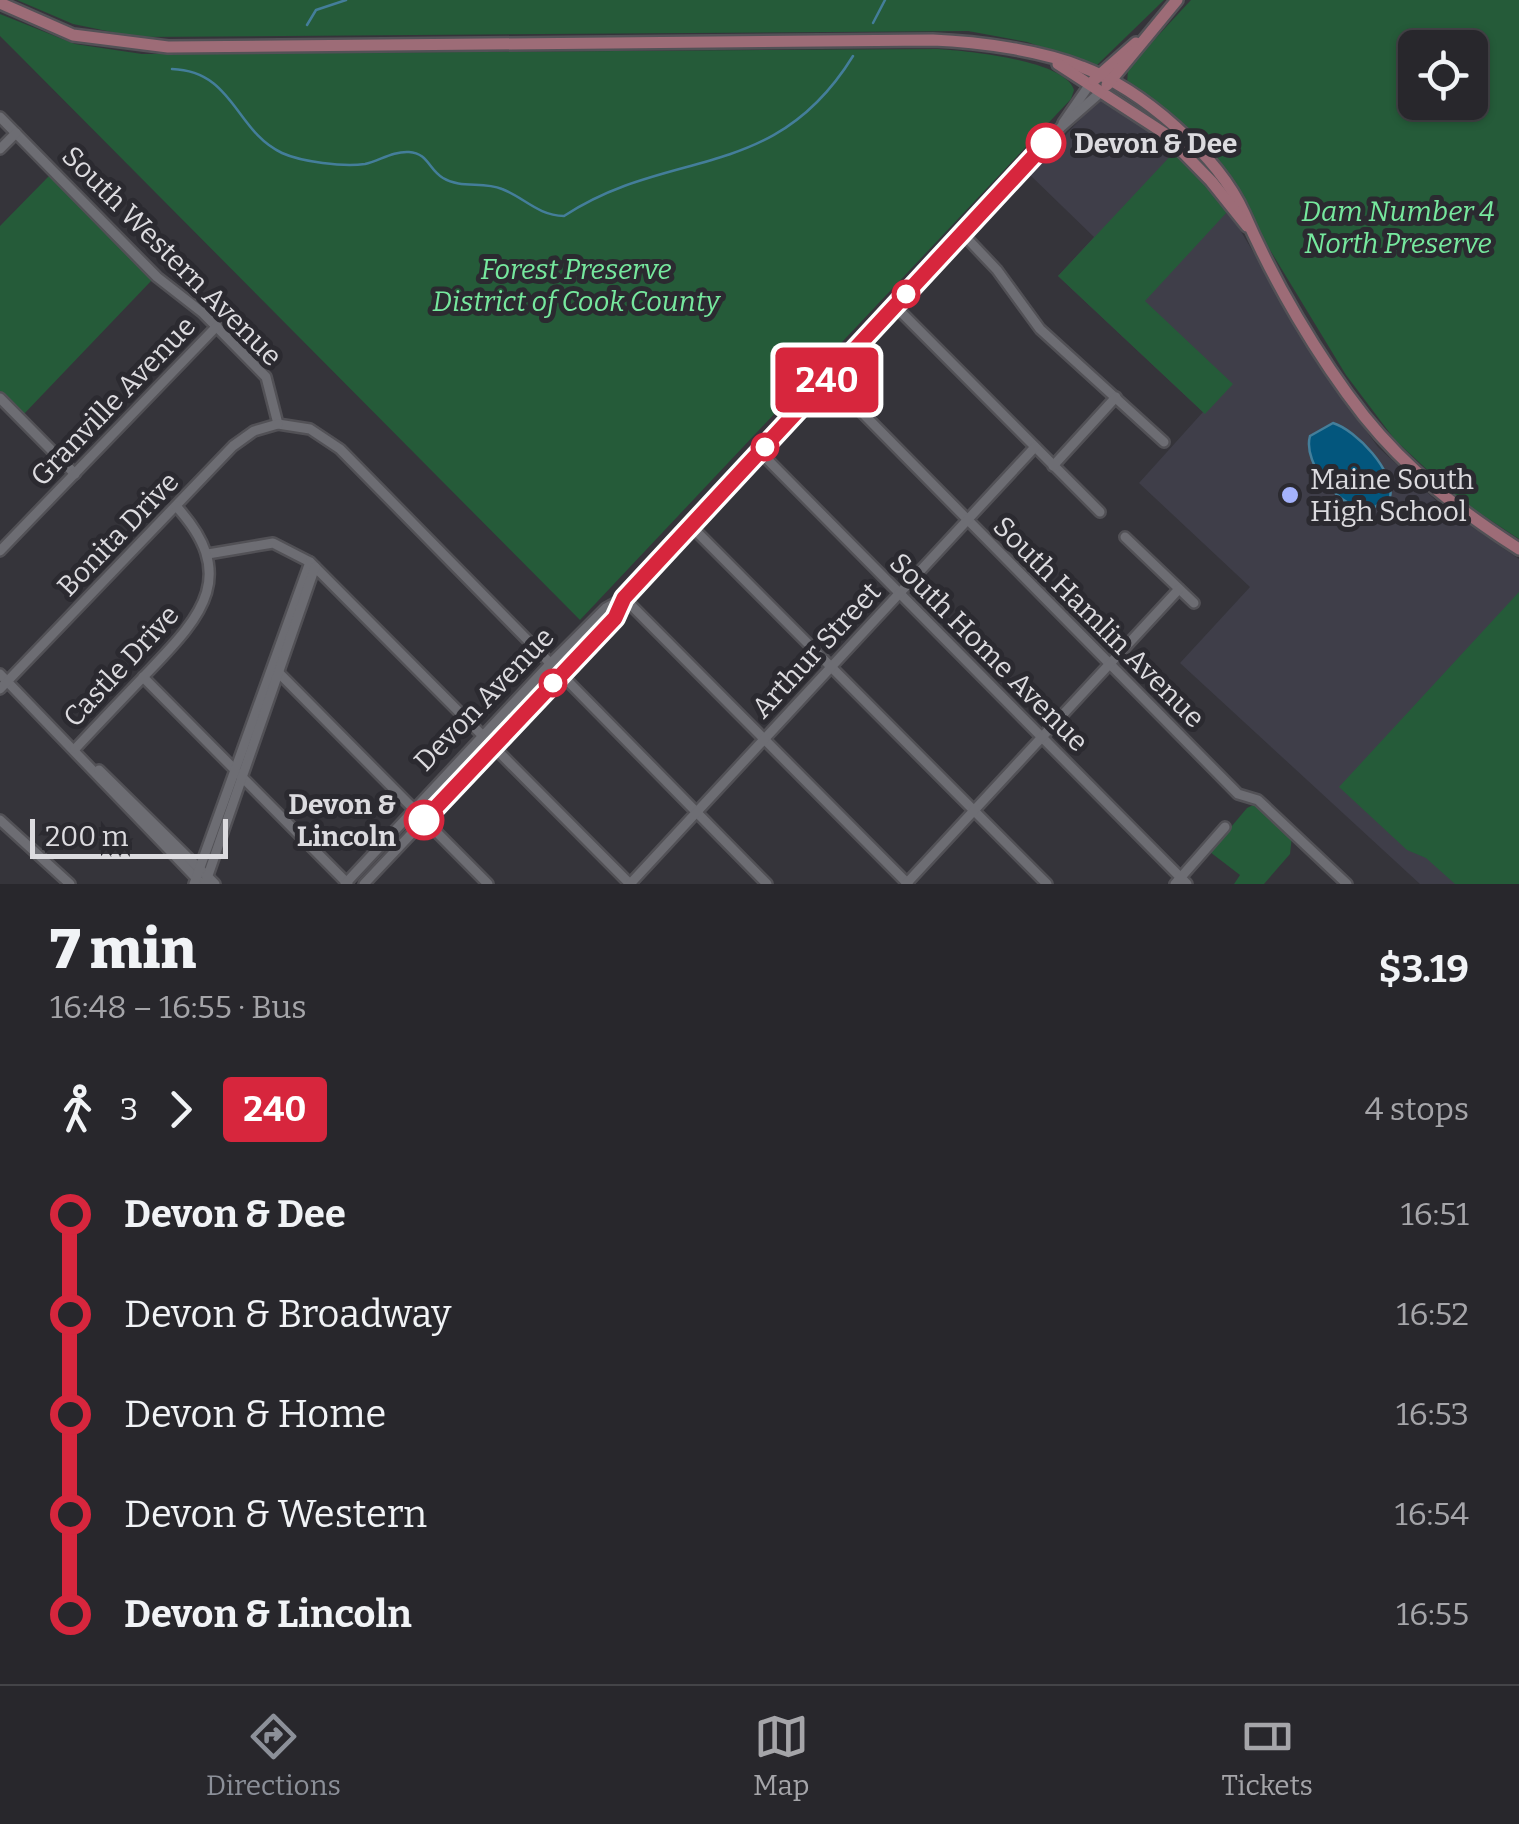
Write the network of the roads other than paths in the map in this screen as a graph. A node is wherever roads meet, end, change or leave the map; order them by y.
1 (1178, 0) edge
2 (0, 3) edge
3 (1100, 83) junction
4 (0, 117) edge
5 (16, 133) junction
6 (0, 149) edge
7 (962, 234) junction
8 (895, 306) junction
9 (216, 326) junction
10 (828, 378) junction
11 (1116, 398) junction
12 (2, 403) edge
13 (278, 424) junction
14 (1164, 442) dead end
15 (1035, 448) junction
16 (760, 452) junction
17 (1053, 466) junction
18 (74, 474) junction
19 (176, 506) junction
20 (1100, 512) dead end
21 (967, 520) junction
22 (691, 526) junction
23 (1124, 537) dead end
24 (1519, 550) edge
25 (0, 552) edge
26 (208, 554) junction
27 (312, 565) junction
28 (1179, 589) junction
29 (900, 594) junction
30 (624, 598) junction
31 (1194, 604) dead end
32 (270, 664) junction
33 (550, 664) junction
34 (1110, 664) junction
35 (832, 666) junction
36 (279, 672) junction
37 (560, 674) junction
38 (143, 677) junction
39 (3, 682) edge
40 (482, 736) junction
41 (1041, 738) junction
42 (764, 740) junction
43 (492, 746) junction
44 (75, 749) junction
45 (234, 768) junction
46 (242, 777) junction
47 (414, 810) junction
48 (974, 810) junction
49 (696, 812) junction
50 (0, 820) edge
51 (424, 820) junction
52 (1225, 826) dead end
53 (203, 880) edge
54 (1181, 882) edge
55 (347, 883) edge
56 (70, 884) edge
57 (364, 884) edge
58 (488, 884) edge
59 (630, 884) edge
60 (767, 884) edge
61 (907, 884) edge
62 (1047, 884) edge
63 (1347, 884) edge

1 - 3 main road, Devon Avenue
2 - 3 main road
3 - 7 street, Devon Avenue
3 - 24 main road
4 - 5 street, South Western Avenue
5 - 6 street
5 - 9 street, South Western Avenue
7 - 8 street, Devon Avenue
7 - 11 street
8 - 10 street, Devon Avenue
8 - 15 street
9 - 13 street, South Western Avenue
9 - 18 street, Granville Avenue
10 - 16 street, Devon Avenue
10 - 21 street, South Hamlin Avenue
11 - 14 street
11 - 17 street
12 - 18 street
13 - 19 street, Bonita Drive
13 - 33 street
15 - 17 street
15 - 21 street, Arthur Street
16 - 22 street, Devon Avenue
16 - 29 street, South Home Avenue
17 - 20 street
18 - 25 street, Granville Avenue
19 - 26 street
19 - 39 street, Bonita Drive
21 - 29 street, Arthur Street
21 - 34 street, South Hamlin Avenue
22 - 30 street, Devon Avenue
22 - 35 street
23 - 28 street
26 - 27 street
26 - 38 street, Castle Drive
27 - 32 street
27 - 36 street
27 - 40 street
28 - 31 street
28 - 34 street
29 - 35 street, Arthur Street
29 - 41 street, South Home Avenue
30 - 33 street, Devon Avenue
30 - 37 street, Devon Avenue
30 - 42 street
32 - 36 street
32 - 45 street
33 - 37 street
33 - 40 street, Devon Avenue
34 - 41 street
34 - 63 street, South Hamlin Avenue
35 - 42 street, Arthur Street
35 - 48 street
36 - 46 street
36 - 47 street
37 - 43 street, Devon Avenue
37 - 49 street
38 - 44 street, Castle Drive
38 - 45 street
39 - 44 street
40 - 43 street
40 - 47 street, Devon Avenue
41 - 48 street
41 - 54 street, South Home Avenue
42 - 49 street, Arthur Street
42 - 61 street
43 - 51 street, Devon Avenue
43 - 59 street
44 - 53 street
45 - 46 street
45 - 53 street
46 - 53 street
46 - 55 street
47 - 51 street
47 - 55 street, Devon Avenue
48 - 61 street
48 - 62 street
49 - 59 street, Arthur Street
49 - 60 street
50 - 56 street
51 - 57 street, Devon Avenue
51 - 58 street
52 - 54 street

